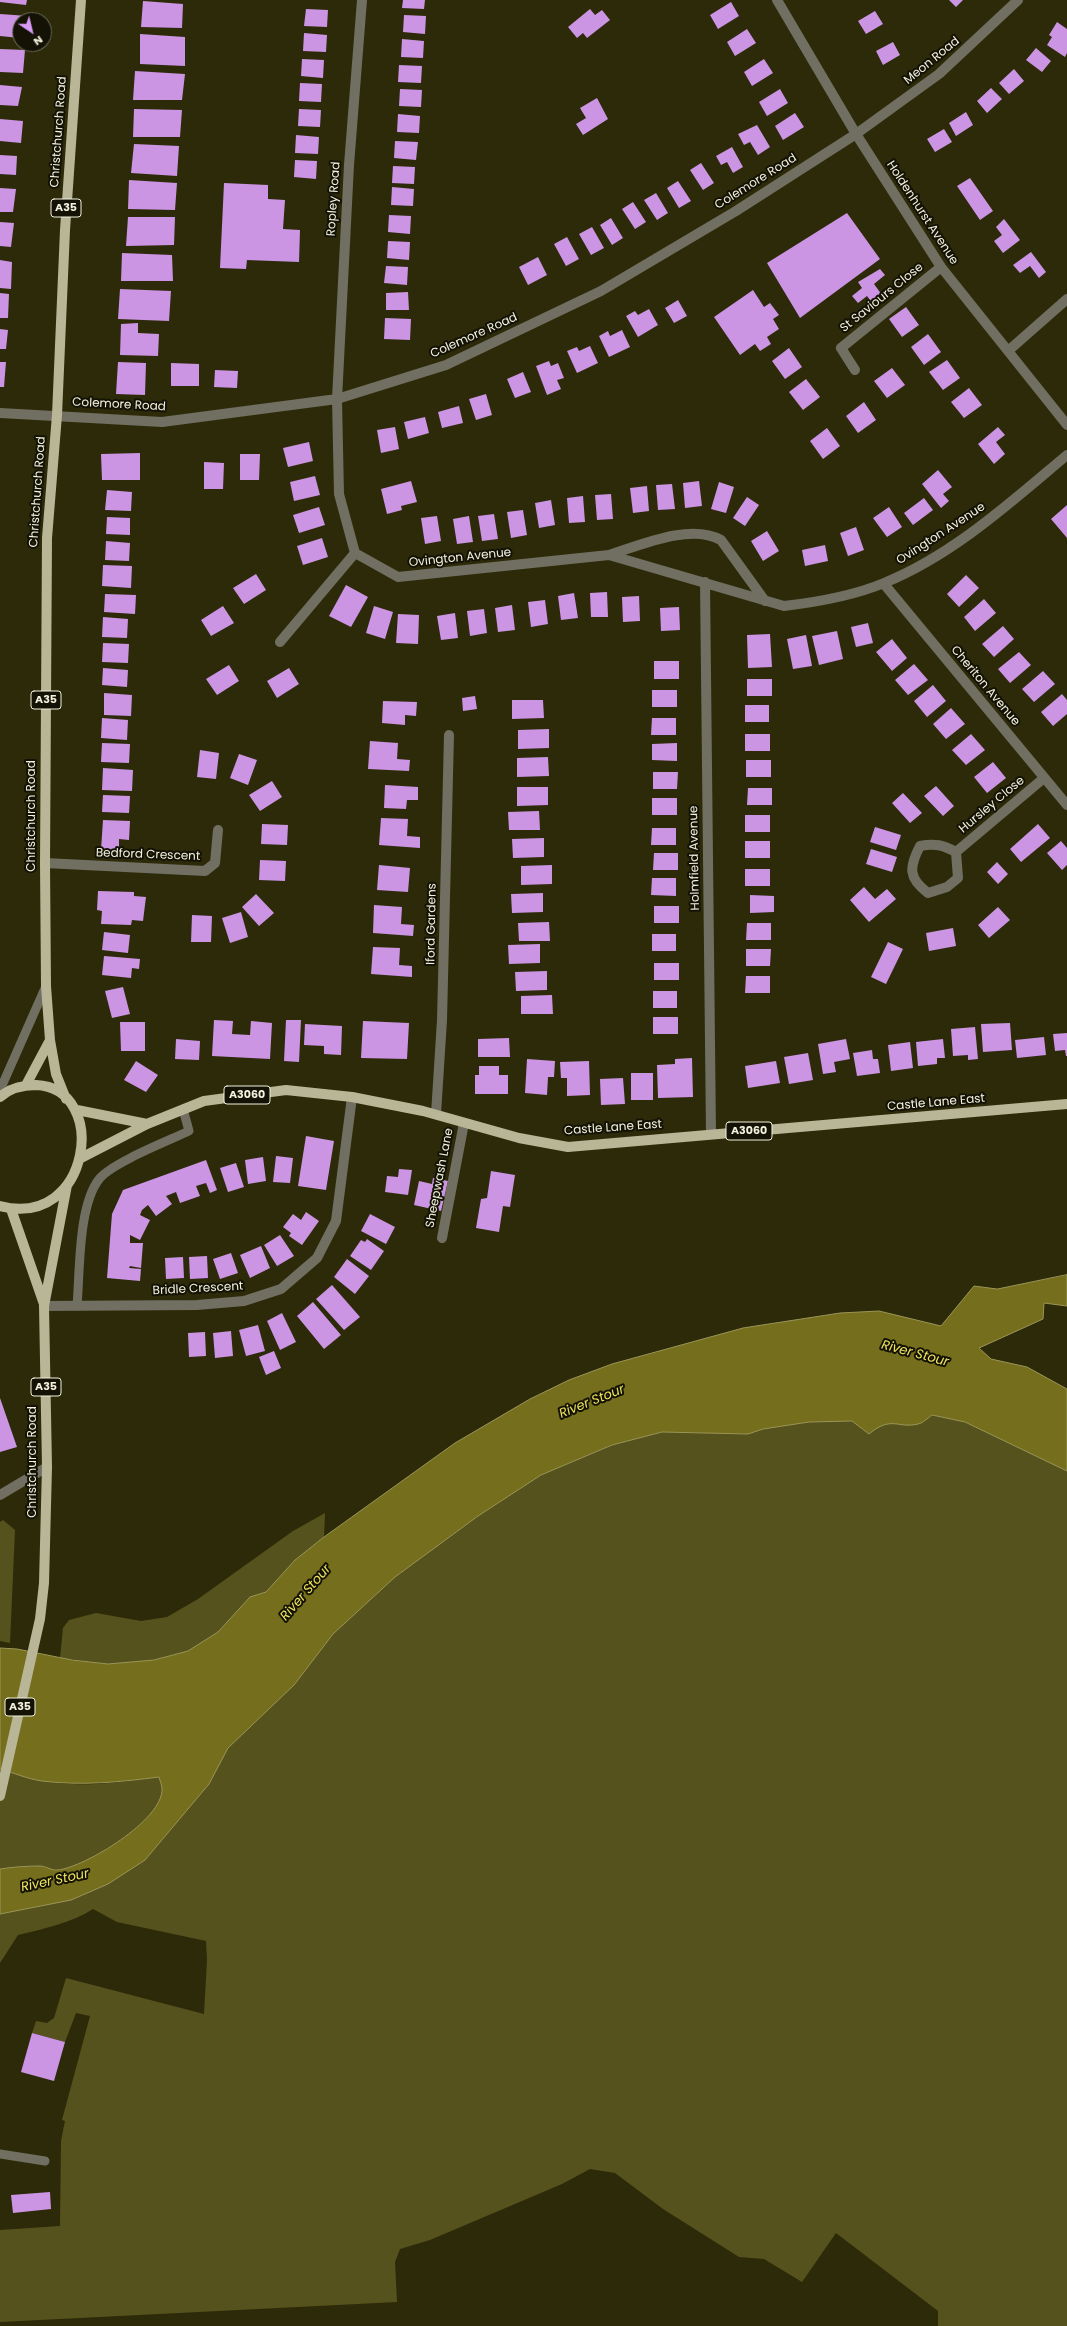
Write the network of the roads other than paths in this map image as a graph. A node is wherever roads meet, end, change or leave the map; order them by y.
1 (81, 0) edge
2 (362, 0) edge
3 (777, 0) edge
4 (1018, 0) edge
5 (856, 134) junction
6 (941, 267) junction
7 (1067, 299) edge
8 (1008, 351) junction
9 (855, 370) dead end
10 (337, 399) junction
11 (0, 413) edge
12 (57, 415) junction
13 (1067, 424) edge
14 (1067, 455) edge
15 (355, 553) junction
16 (609, 556) junction
17 (705, 582) junction
18 (884, 584) junction
19 (765, 601) junction
20 (280, 642) dead end
21 (449, 735) dead end
22 (1044, 778) junction
23 (1067, 805) edge
24 (218, 830) dead end
25 (956, 852) junction
26 (45, 863) junction
27 (46, 986) junction
28 (50, 1040) junction
29 (26, 1085) junction
30 (0, 1090) edge
31 (0, 1097) edge
32 (352, 1097) junction
33 (66, 1100) junction
34 (1067, 1104) edge
35 (183, 1109) junction
36 (77, 1110) junction
37 (436, 1114) junction
38 (464, 1123) junction
39 (147, 1124) junction
40 (711, 1134) junction
41 (79, 1159) junction
42 (67, 1185) junction
43 (0, 1206) edge
44 (11, 1209) junction
45 (442, 1238) dead end
46 (44, 1306) junction
47 (77, 1306) junction
48 (47, 1467) junction
49 (0, 1495) edge
50 (0, 1795) edge
51 (0, 2154) edge
52 (45, 2161) dead end

1 - 12 main road, Christchurch Road / A35
2 - 10 street, Ropley Road
3 - 5 street, Holdenhurst Avenue
4 - 5 street, Meon Road
5 - 6 street, Holdenhurst Avenue
5 - 10 street, Colemore Road
6 - 8 street, Holdenhurst Avenue
6 - 9 street, St Saviours Close
7 - 8 street
8 - 13 street, Holdenhurst Avenue
10 - 12 street, Colemore Road
10 - 15 street
11 - 12 street, Colemore Road
12 - 26 main road, Christchurch Road / A35
14 - 18 street, Ovington Avenue
15 - 16 street, Ovington Avenue
15 - 20 street
16 - 17 street, Ovington Avenue
16 - 19 street, Ovington Avenue
17 - 19 street, Ovington Avenue
17 - 40 street, Holmfield Avenue
18 - 19 street, Ovington Avenue
18 - 22 street, Cheriton Avenue
21 - 37 street, Iford Gardens
22 - 23 street, Cheriton Avenue
22 - 25 street, Hursley Close
24 - 26 street, Bedford Crescent
25 - 25 street
26 - 27 main road, Christchurch Road / A35
27 - 28 main road, Christchurch Road / A35
27 - 30 lane, Christchurch Road / A35
28 - 29 main road
28 - 33 main road, Christchurch Road / A35
29 - 31 main road
29 - 33 main road
32 - 35 main road, Castle Lane East / A3060
32 - 37 main road, Castle Lane East / A3060
32 - 47 street, Bridle Crescent
33 - 36 main road
34 - 40 main road, Castle Lane East / A3060
35 - 39 main road, Castle Lane East / A3060
35 - 47 lane
36 - 39 main road
36 - 41 main road
37 - 38 main road, Castle Lane East / A3060
38 - 40 main road, Castle Lane East / A3060
38 - 45 street, Sheepwash Lane
39 - 41 main road, Castle Lane East / A3060
41 - 42 main road
42 - 44 main road
42 - 46 main road, Christchurch Road / A35
43 - 44 main road
44 - 46 main road, Christchurch Road / A35
46 - 47 street, Bridle Crescent
46 - 48 main road, Christchurch Road / A35
48 - 49 street
48 - 50 main road, Christchurch Road / A35
51 - 52 lane

